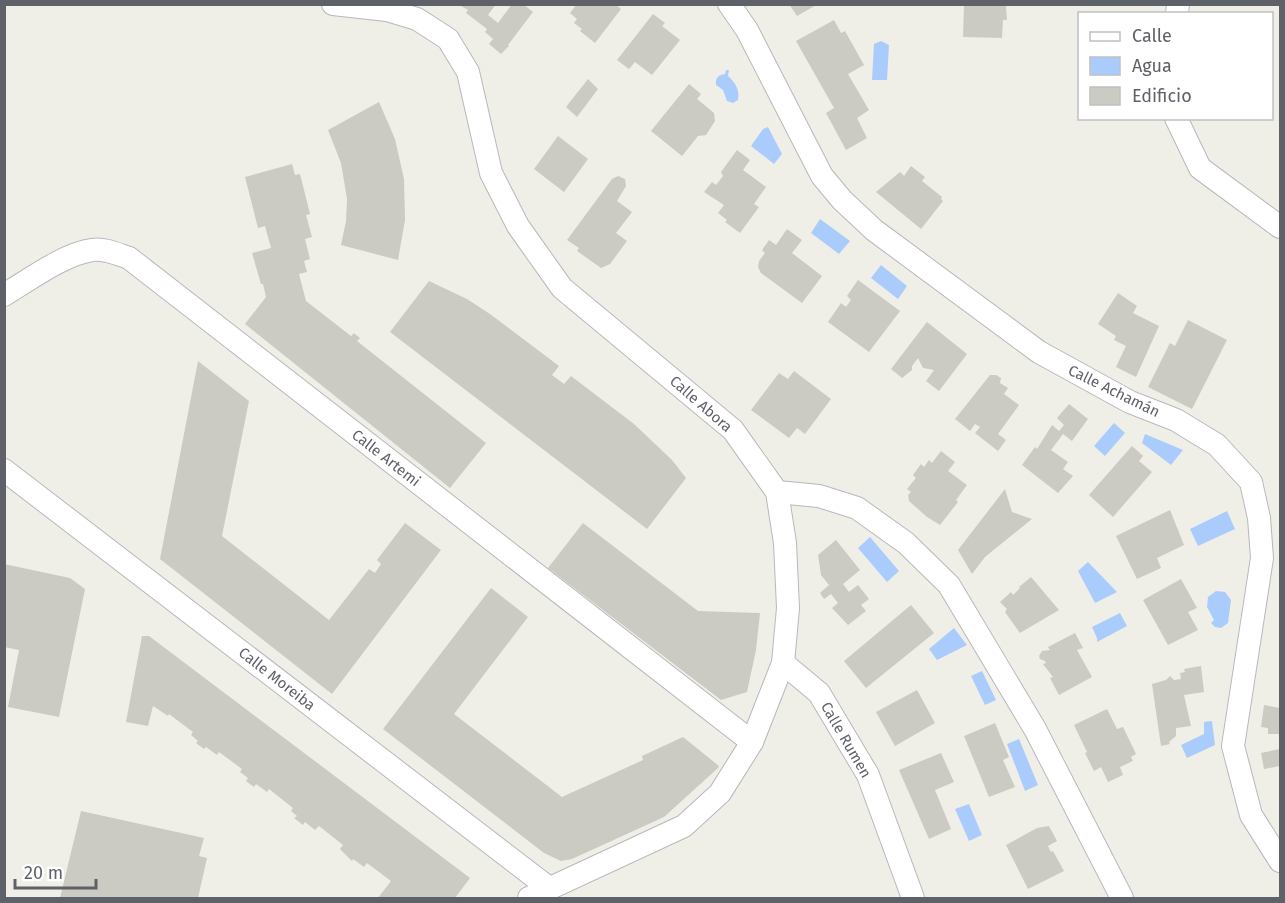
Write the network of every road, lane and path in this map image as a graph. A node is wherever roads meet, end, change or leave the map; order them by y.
1 (333, 4) edge
2 (729, 4) edge
3 (1177, 120) edge
4 (1281, 227) edge
5 (4, 294) edge
6 (4, 470) edge
7 (777, 492) junction
8 (783, 663) junction
9 (752, 742) junction
10 (1281, 861) edge
11 (539, 893) edge
12 (913, 898) edge
13 (1122, 898) edge

1 - 7 street, Calle Abora
2 - 10 street, Calle Achamán
3 - 4 street
5 - 9 street, Calle Artemi
6 - 11 street, Calle Moreiba
7 - 8 street, Calle Abora
7 - 13 street
8 - 9 street, Calle Abora
8 - 12 street, Calle Rumen
9 - 11 street, Calle Abora

